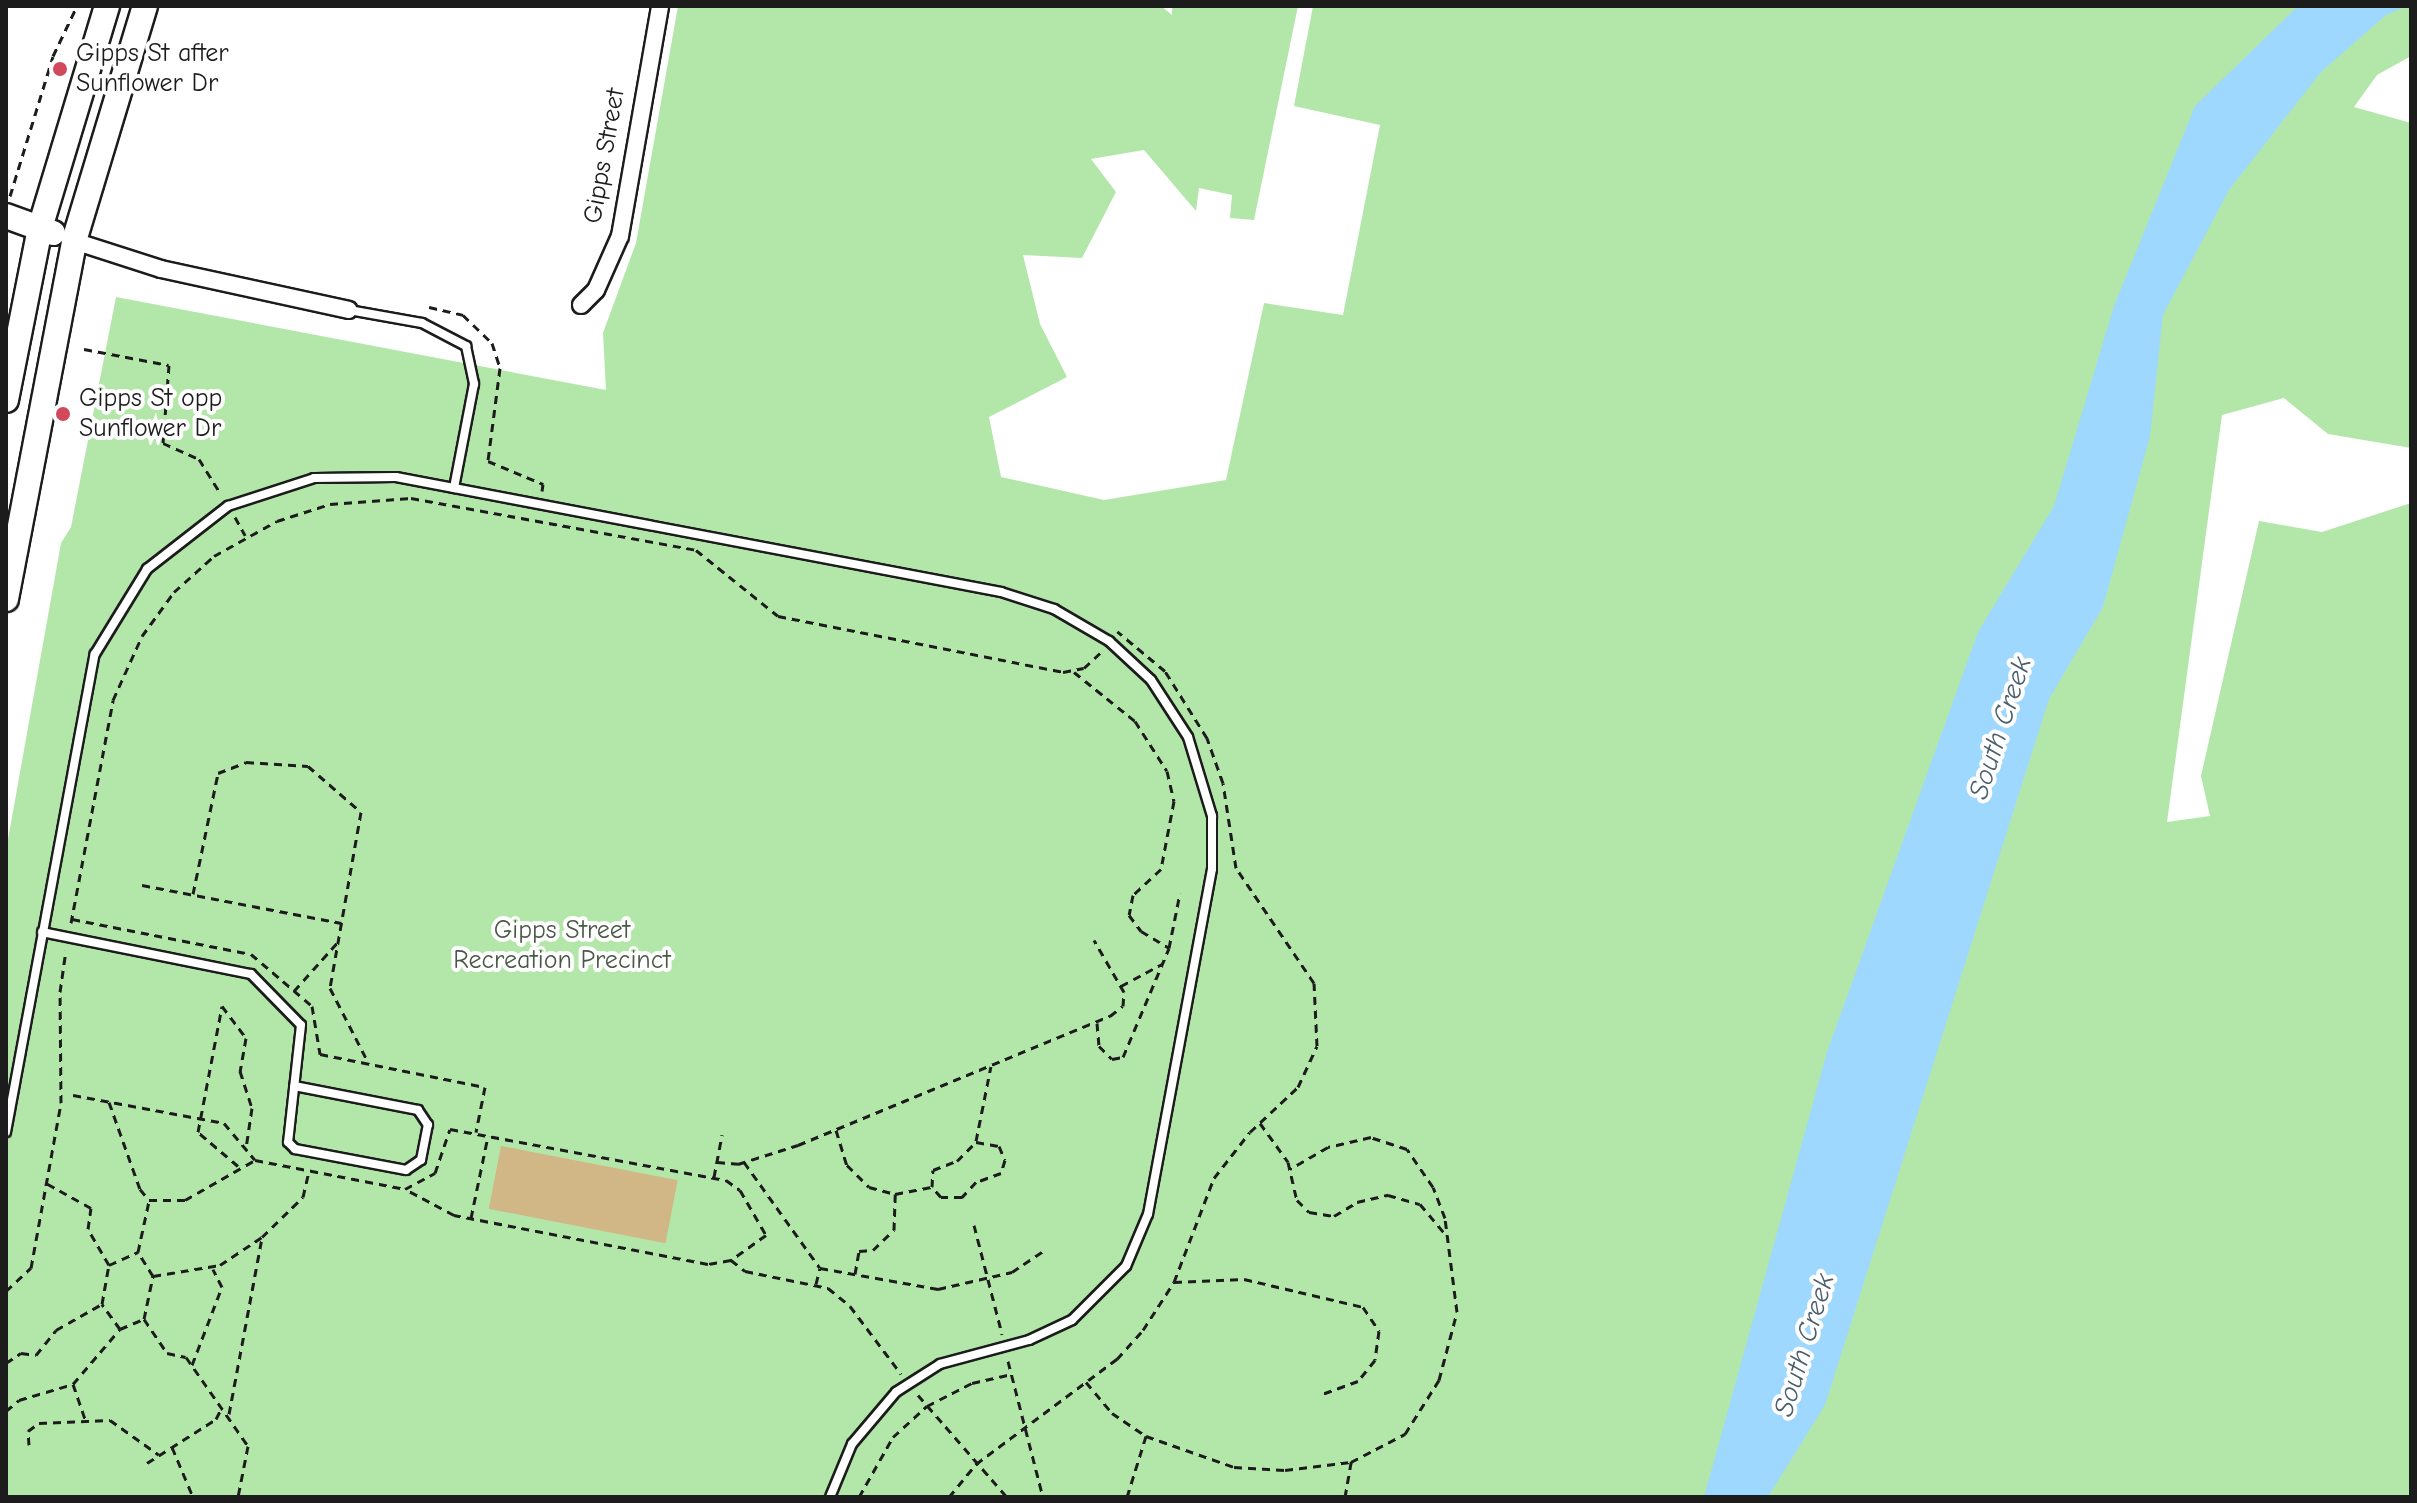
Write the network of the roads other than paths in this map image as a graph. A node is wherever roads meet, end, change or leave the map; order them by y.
1 (107, 6) edge
2 (145, 6) edge
3 (660, 6) edge
4 (6, 216) edge
5 (40, 228) junction
6 (74, 241) junction
7 (581, 305) dead end
8 (349, 310) joint
9 (6, 400) edge
10 (454, 488) junction
11 (6, 599) edge
12 (42, 932) junction
13 (294, 1086) junction
14 (6, 1132) edge
15 (830, 1497) edge

1 - 5 main road
2 - 6 main road
3 - 7 street, Gipps Street
4 - 5 main road
5 - 6 main road
5 - 9 main road
6 - 8 street
6 - 11 main road
8 - 10 lane
10 - 12 lane
10 - 15 lane
12 - 13 lane
12 - 14 lane
13 - 13 lane

